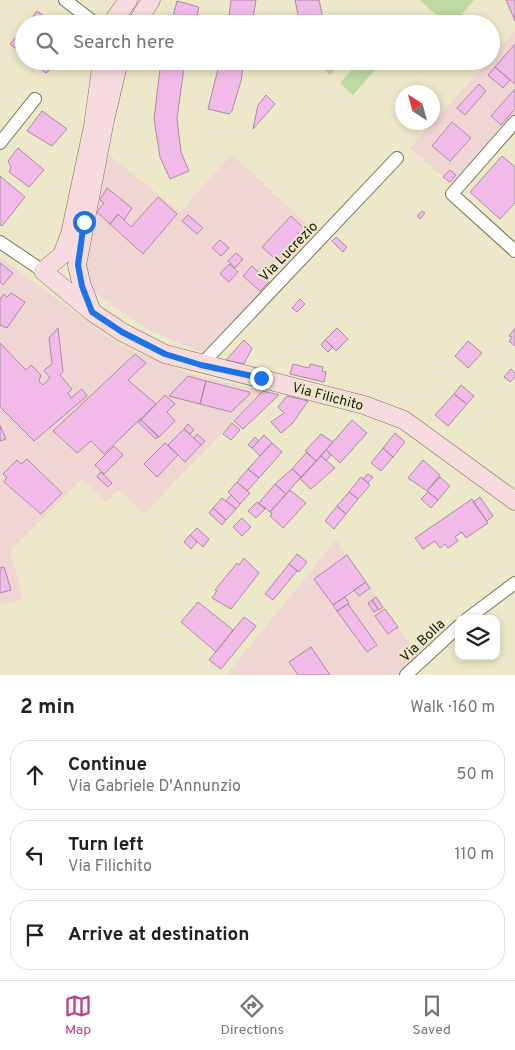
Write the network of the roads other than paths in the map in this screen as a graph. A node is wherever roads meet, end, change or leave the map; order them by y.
1 (65, 0) edge
2 (128, 0) edge
3 (151, 0) edge
4 (84, 15) edge
5 (118, 15) edge
6 (142, 15) edge
7 (101, 70) edge
8 (117, 70) edge
9 (35, 99) dead end
10 (515, 122) edge
11 (0, 142) edge
12 (397, 158) dead end
13 (0, 242) edge
14 (515, 251) edge
15 (43, 271) junction
16 (92, 312) junction
17 (201, 365) junction
18 (515, 501) edge
19 (515, 583) edge
20 (472, 615) edge
21 (455, 630) edge
22 (406, 675) edge

1 - 4 street
2 - 5 street
3 - 6 street
7 - 15 street
8 - 16 street
9 - 11 street
10 - 14 street
12 - 17 street, Via Lucrezio
13 - 15 street, Via Filichito
15 - 16 street, Via Filichito
16 - 17 street, Via Filichito
17 - 18 street, Via Filichito
19 - 20 street
21 - 22 street, Via Bolla

